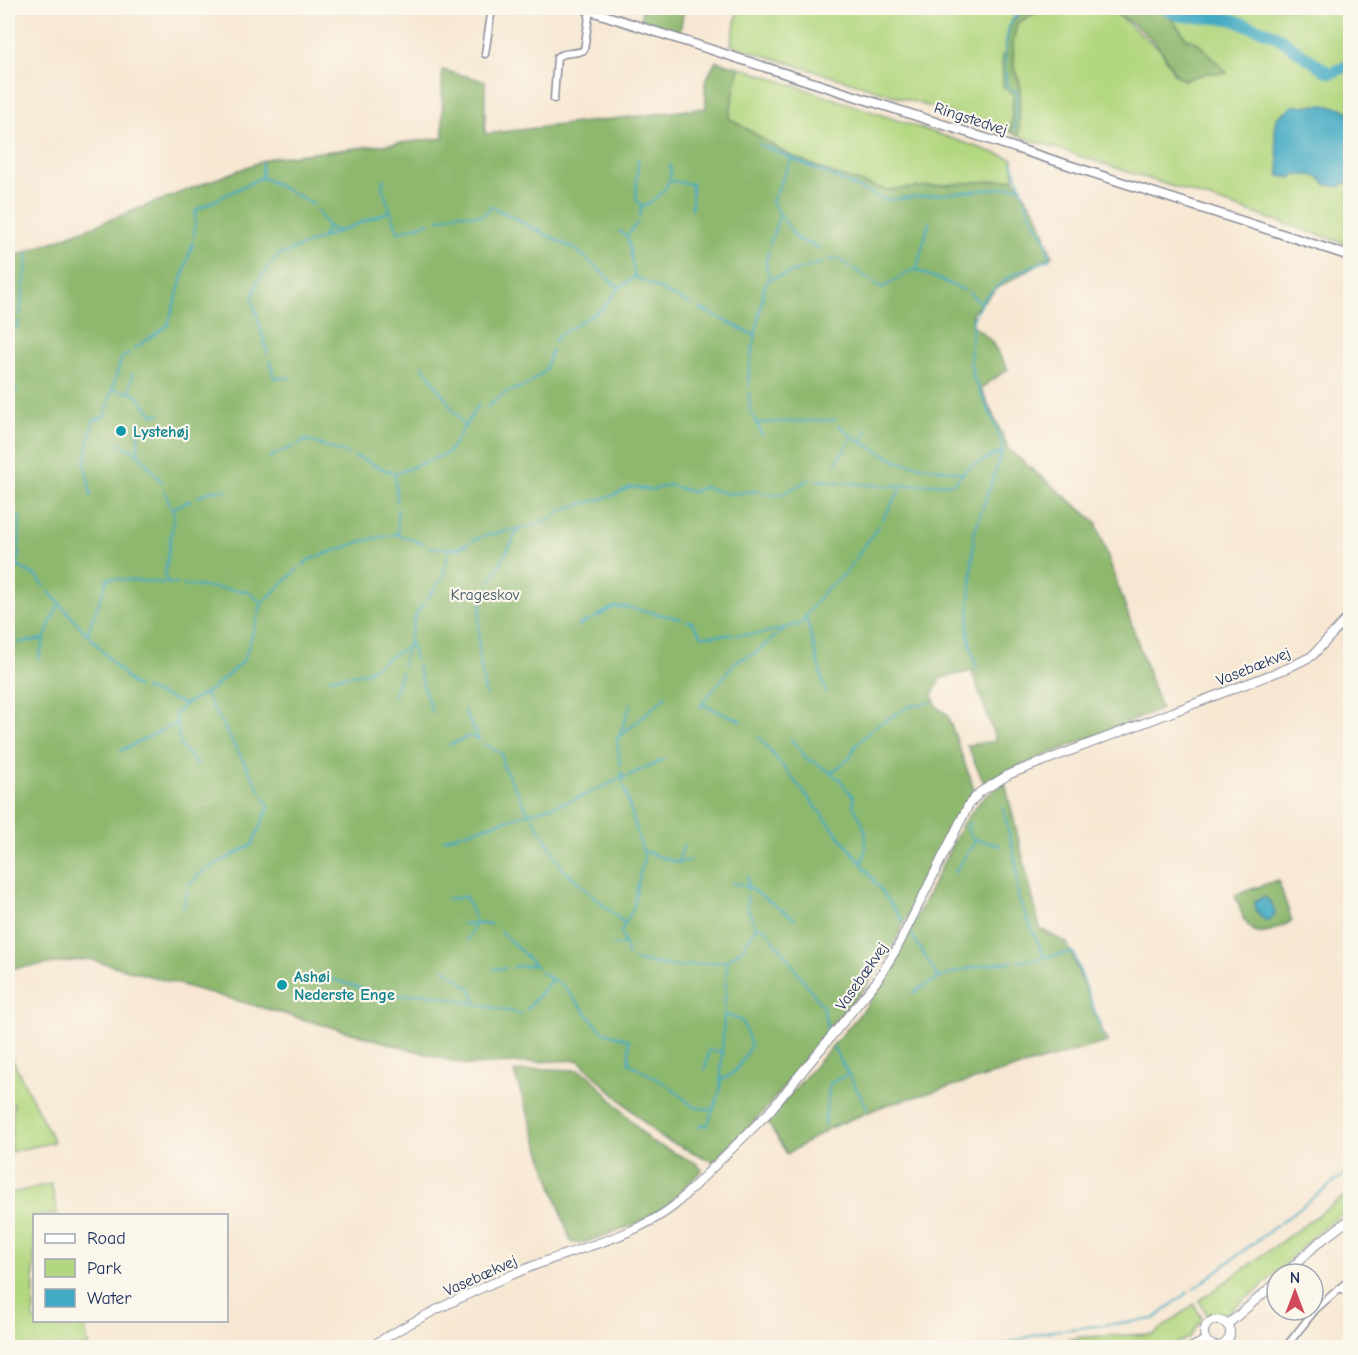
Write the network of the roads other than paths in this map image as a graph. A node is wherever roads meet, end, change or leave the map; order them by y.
1 (492, 8) edge
2 (586, 9) edge
3 (485, 54) dead end
4 (554, 99) dead end
5 (1350, 256) edge
6 (1350, 615) edge
7 (1350, 1219) edge
8 (1298, 1262) edge
9 (1350, 1279) edge
10 (1339, 1288) junction
11 (1265, 1292) edge
12 (1350, 1292) edge
13 (1227, 1324) junction
14 (1206, 1340) junction
15 (1222, 1346) edge
16 (368, 1347) edge
17 (1190, 1347) edge
18 (1285, 1347) edge

1 - 3 street
2 - 4 street
2 - 5 main road, Ringstedvej
6 - 16 street, Vasebækvej
7 - 8 street
9 - 10 street
10 - 12 street
10 - 18 street
11 - 13 street
13 - 14 street
13 - 15 street
14 - 15 street
14 - 17 street

